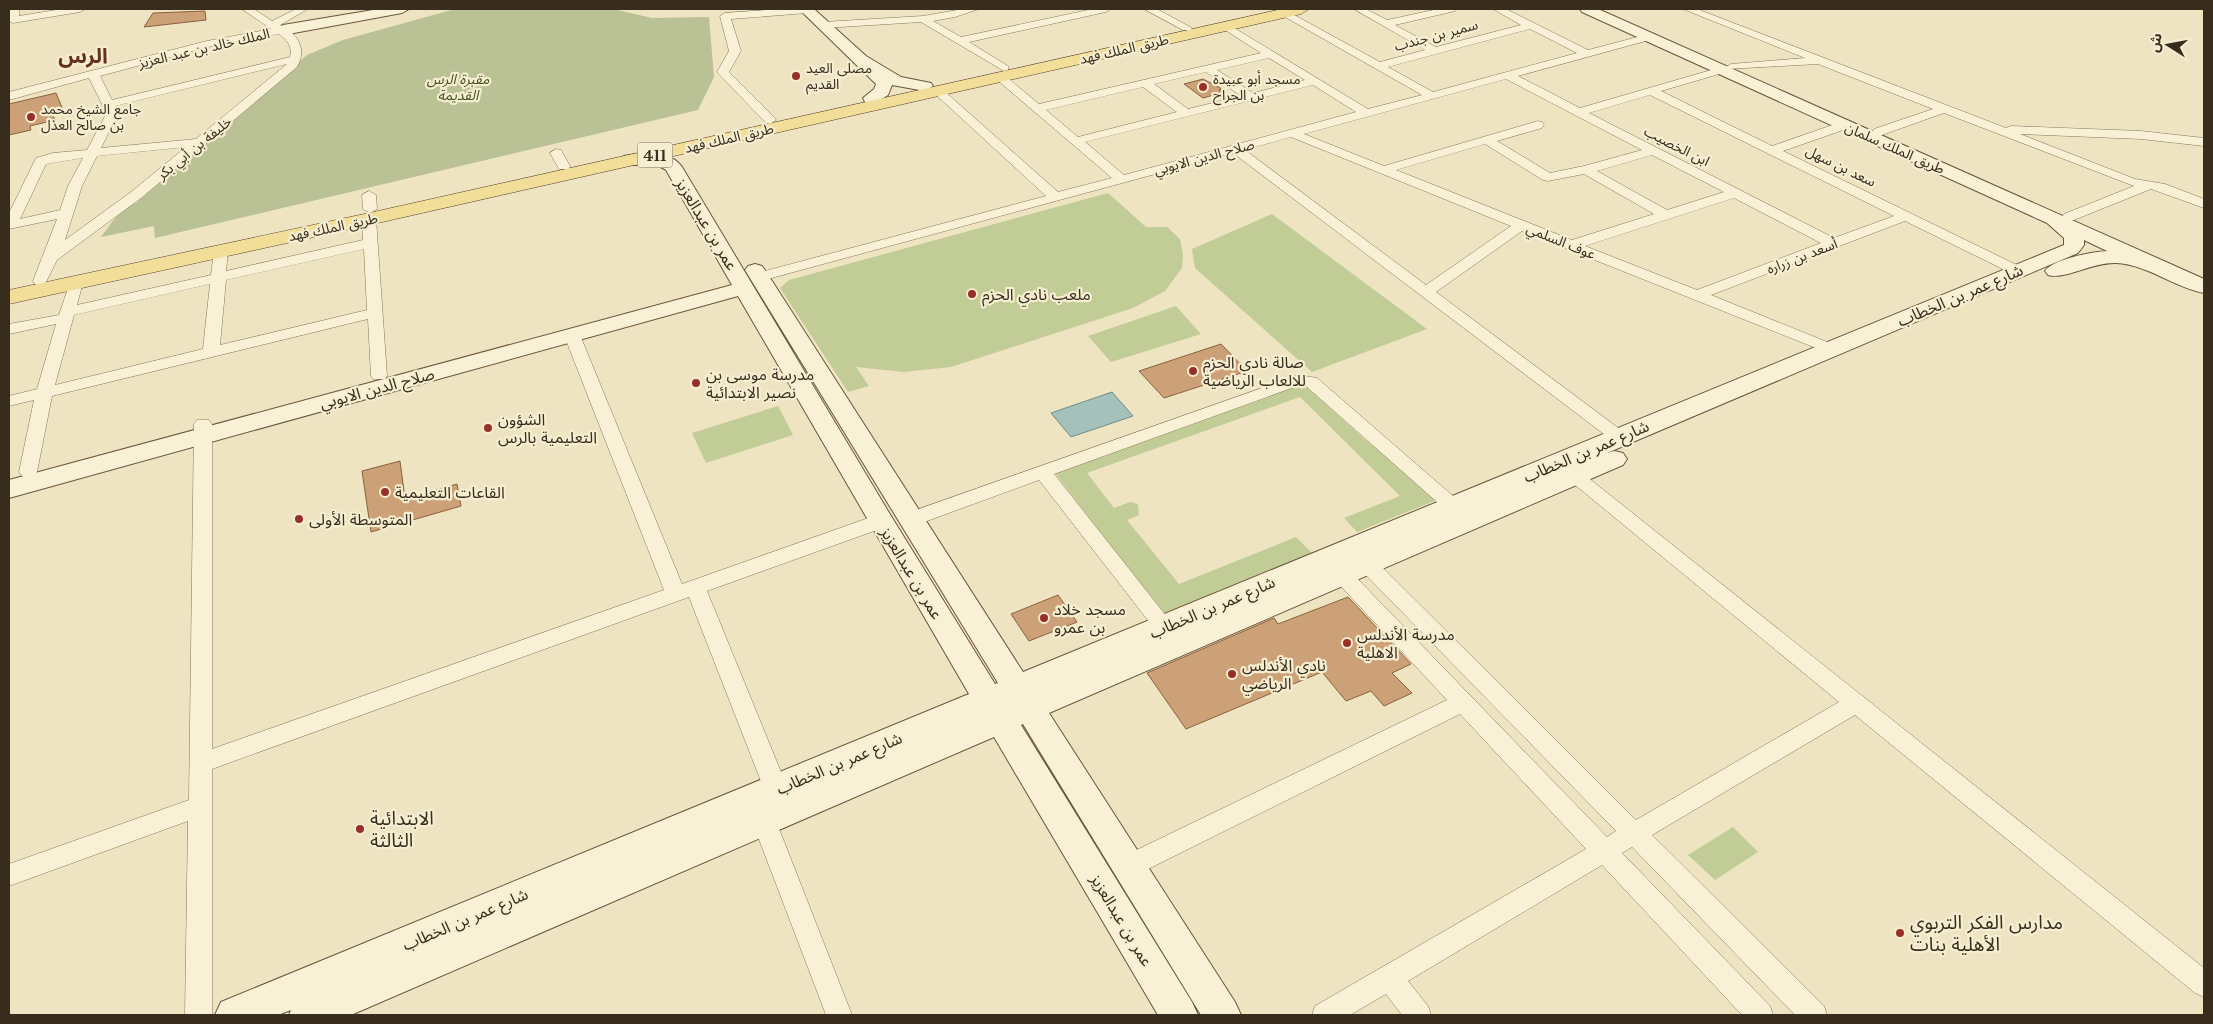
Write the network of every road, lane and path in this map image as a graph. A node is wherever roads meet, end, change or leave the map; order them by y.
1 (26, 9) edge
2 (80, 9) edge
3 (247, 9) edge
4 (303, 9) edge
5 (311, 9) edge
6 (374, 9) edge
7 (402, 9) edge
8 (807, 9) edge
9 (974, 9) edge
10 (1106, 9) edge
11 (1150, 9) edge
12 (1359, 9) edge
13 (1451, 9) edge
14 (1498, 9) edge
15 (1587, 9) edge
16 (1599, 9) edge
17 (1688, 9) edge
18 (14, 10) edge
19 (1286, 10) edge
20 (923, 19) junction
21 (1385, 24) junction
22 (824, 25) junction
23 (1532, 25) junction
24 (1226, 26) junction
25 (278, 27) junction
26 (1187, 28) junction
27 (1649, 37) junction
28 (959, 41) junction
29 (1434, 51) junction
30 (1271, 54) junction
31 (1586, 54) junction
32 (295, 59) junction
33 (1820, 61) junction
34 (1378, 66) junction
35 (1207, 68) junction
36 (1726, 68) junction
37 (1002, 73) junction
38 (93, 74) junction
39 (1506, 75) junction
40 (1315, 81) junction
41 (1145, 83) junction
42 (932, 88) junction
43 (893, 91) junction
44 (1651, 91) junction
45 (9, 96) edge
46 (1431, 96) junction
47 (1250, 97) junction
48 (108, 104) junction
49 (1037, 108) junction
50 (1944, 109) junction
51 (1578, 112) junction
52 (1366, 113) junction
53 (1187, 114) junction
54 (770, 120) junction
55 (1538, 125) dead end
56 (1845, 126) junction
57 (1996, 129) junction
58 (1878, 132) junction
59 (1291, 133) junction
60 (2182, 139) junction
61 (1486, 140) junction
62 (1076, 141) junction
63 (202, 142) junction
64 (2204, 142) edge
65 (697, 145) junction
66 (2204, 147) edge
67 (1235, 148) junction
68 (1772, 150) junction
69 (1653, 151) junction
70 (92, 153) junction
71 (630, 160) junction
72 (1383, 170) junction
73 (1586, 170) junction
74 (1121, 179) junction
75 (2150, 185) junction
76 (2204, 188) edge
77 (1735, 193) junction
78 (1055, 197) junction
79 (2188, 198) junction
80 (2204, 204) edge
81 (369, 208) junction
82 (67, 213) junction
83 (1665, 216) junction
84 (1906, 216) junction
85 (2062, 218) junction
86 (9, 224) edge
87 (1521, 225) junction
88 (370, 243) junction
89 (1834, 244) junction
90 (1572, 245) junction
91 (218, 248) junction
92 (51, 258) junction
93 (2158, 266) junction
94 (2018, 271) junction
95 (2204, 277) edge
96 (218, 278) junction
97 (748, 281) junction
98 (40, 282) junction
99 (76, 282) junction
100 (2204, 287) edge
101 (9, 288) edge
102 (1426, 292) junction
103 (1698, 295) junction
104 (9, 297) edge
105 (375, 313) junction
106 (66, 315) junction
107 (9, 329) edge
108 (572, 335) junction
109 (1831, 349) junction
110 (211, 353) junction
111 (380, 376) junction
112 (44, 393) junction
113 (9, 400) edge
114 (203, 430) junction
115 (1620, 437) junction
116 (1042, 473) junction
117 (18, 474) edge
118 (1575, 476) junction
119 (9, 489) edge
120 (1454, 506) junction
121 (909, 520) junction
122 (880, 521) junction
123 (1354, 570) junction
124 (685, 590) junction
125 (1164, 627) junction
126 (1024, 698) junction
127 (1463, 702) junction
128 (1856, 703) junction
129 (996, 710) junction
130 (201, 763) junction
131 (776, 789) junction
132 (201, 806) junction
133 (764, 821) junction
134 (1635, 833) junction
135 (1605, 852) junction
136 (1129, 866) junction
137 (9, 875) edge
138 (1389, 977) junction
139 (2204, 984) edge
140 (199, 1015) edge
141 (234, 1015) edge
142 (308, 1015) edge
143 (839, 1015) edge
144 (1179, 1015) edge
145 (1222, 1015) edge
146 (1325, 1015) edge
147 (1418, 1015) edge
148 (1760, 1015) edge
149 (1814, 1015) edge

1 - 18 street
2 - 18 street
3 - 25 street
4 - 25 street
5 - 6 street
7 - 25 street, الملك خالد بن عبد العزيز
8 - 22 street
8 - 54 street
9 - 20 street
10 - 28 street
11 - 26 street
12 - 21 street
13 - 21 street
14 - 23 street
15 - 27 street, طريق الملك سلمان
16 - 36 street, طريق الملك سلمان
17 - 33 street
19 - 24 main road, طريق الملك فهد / 411
19 - 26 main road, طريق الملك فهد / 411
19 - 34 street
20 - 22 street
20 - 28 street
21 - 29 street
22 - 43 street
23 - 29 street, سمير بن جندب
23 - 31 street
24 - 30 street
24 - 37 main road, طريق الملك فهد / 411
25 - 32 street
25 - 38 street, الملك خالد بن عبد العزيز
26 - 37 main road, طريق الملك فهد / 411
27 - 31 street, صلاح الدين الايوبي
27 - 36 street, طريق الملك سلمان
28 - 37 street
29 - 34 street, سمير بن جندب
30 - 35 street
30 - 40 street
31 - 39 street, صلاح الدين الايوبي
32 - 48 street
32 - 63 street, خليفة بن أبي بكر
33 - 36 street
33 - 50 street
34 - 46 street
35 - 41 street
35 - 47 street
36 - 44 street
36 - 56 street, طريق الملك سلمان
36 - 58 street, طريق الملك سلمان
37 - 42 main road, طريق الملك فهد / 411
37 - 49 street
38 - 45 street, الملك خالد بن عبد العزيز
38 - 48 street
39 - 46 street, صلاح الدين الايوبي
39 - 51 street, ابن الخصيب
40 - 47 street
40 - 52 street
41 - 49 street
41 - 53 street
42 - 43 main road, طريق الملك فهد / 411
42 - 78 street
43 - 54 main road, طريق الملك فهد / 411
43 - 65 main road, طريق الملك فهد / 411
44 - 51 street
44 - 68 street, سعد بن سهل
46 - 52 street, صلاح الدين الايوبي
47 - 53 street
48 - 70 street, خليفة بن أبي بكر
49 - 62 street
50 - 57 street
50 - 58 street
51 - 69 street, ابن الخصيب
52 - 59 street, صلاح الدين الايوبي
53 - 62 street
54 - 81 main road, طريق الملك فهد / 411
55 - 61 street
56 - 68 street
56 - 85 street, طريق الملك سلمان
57 - 60 street
57 - 75 street
58 - 85 street, طريق الملك سلمان
59 - 67 street, صلاح الدين الايوبي
59 - 72 street, عوف السلمي
60 - 64 street
60 - 66 street
61 - 72 street
61 - 73 street
62 - 74 street
63 - 70 street
63 - 92 street, خليفة بن أبي بكر
65 - 71 main road, طريق الملك فهد / 411
65 - 97 street, عمر بن عبدالعزيز
67 - 74 street, صلاح الدين الايوبي
67 - 102 street
68 - 84 street, سعد بن سهل
69 - 73 street
69 - 77 street, ابن الخصيب
70 - 82 street, خليفة بن أبي بكر
70 - 86 street
71 - 81 main road, طريق الملك فهد / 411
71 - 97 street, عمر بن عبدالعزيز
72 - 87 street, عوف السلمي
73 - 83 street
74 - 78 street, صلاح الدين الايوبي
75 - 79 street
75 - 85 street
76 - 79 street
77 - 83 street
77 - 89 street, ابن الخصيب
78 - 97 street, صلاح الدين الايوبي
79 - 80 street
81 - 88 street
81 - 91 main road, طريق الملك فهد / 411
82 - 86 street
82 - 92 street, خليفة بن أبي بكر
83 - 90 street
84 - 89 street, أسعد بن زراره
84 - 94 street, سعد بن سهل
85 - 93 street, طريق الملك سلمان
85 - 94 street, شارع عمر بن الخطاب
85 - 95 street, طريق الملك سلمان
87 - 90 street, عوف السلمي
87 - 102 street
88 - 96 street
88 - 105 street
89 - 103 street, أسعد بن زراره
90 - 103 street, عوف السلمي
91 - 96 street
91 - 98 main road, طريق الملك فهد / 411
91 - 99 main road, طريق الملك فهد / 411
92 - 98 street, خليفة بن أبي بكر
93 - 100 street, طريق الملك سلمان
93 - 118 street, شارع عمر بن الخطاب
94 - 109 street, شارع عمر بن الخطاب
96 - 106 street
96 - 110 street
97 - 108 street, صلاح الدين الايوبي
97 - 111 street, صلاح الدين الايوبي
97 - 121 street, عمر بن عبدالعزيز
97 - 122 street, عمر بن عبدالعزيز
98 - 101 main road, طريق الملك فهد / 411
99 - 104 main road, طريق الملك فهد / 411
99 - 106 street
102 - 115 street
103 - 109 street, عوف السلمي
105 - 110 street
105 - 111 street
106 - 107 street
106 - 112 street
108 - 114 street, صلاح الدين الايوبي
108 - 124 street
109 - 115 street, شارع عمر بن الخطاب
110 - 112 street
111 - 114 street, صلاح الدين الايوبي
112 - 113 street
112 - 117 street
114 - 117 street, صلاح الدين الايوبي
114 - 119 street, صلاح الدين الايوبي
114 - 130 street
115 - 120 street, شارع عمر بن الخطاب
116 - 120 street
116 - 121 street
116 - 125 street
118 - 123 street, شارع عمر بن الخطاب
118 - 128 street
120 - 125 street, شارع عمر بن الخطاب
121 - 126 street, عمر بن عبدالعزيز
122 - 124 street
122 - 129 street, عمر بن عبدالعزيز
123 - 126 street, شارع عمر بن الخطاب
123 - 127 street
123 - 134 street
124 - 130 street
124 - 131 street
125 - 126 street, شارع عمر بن الخطاب
126 - 129 street, شارع عمر بن الخطاب
126 - 136 street, عمر بن عبدالعزيز
127 - 135 street
127 - 136 street
128 - 134 street
128 - 139 street
129 - 131 street, شارع عمر بن الخطاب
129 - 133 street, شارع عمر بن الخطاب
129 - 144 street, عمر بن عبدالعزيز
130 - 132 street
131 - 141 street, شارع عمر بن الخطاب
132 - 137 street
132 - 140 street
133 - 142 street, شارع عمر بن الخطاب
133 - 143 street
134 - 135 street
134 - 149 street
135 - 138 street
135 - 148 street
136 - 145 street, عمر بن عبدالعزيز
138 - 146 street
138 - 147 street

